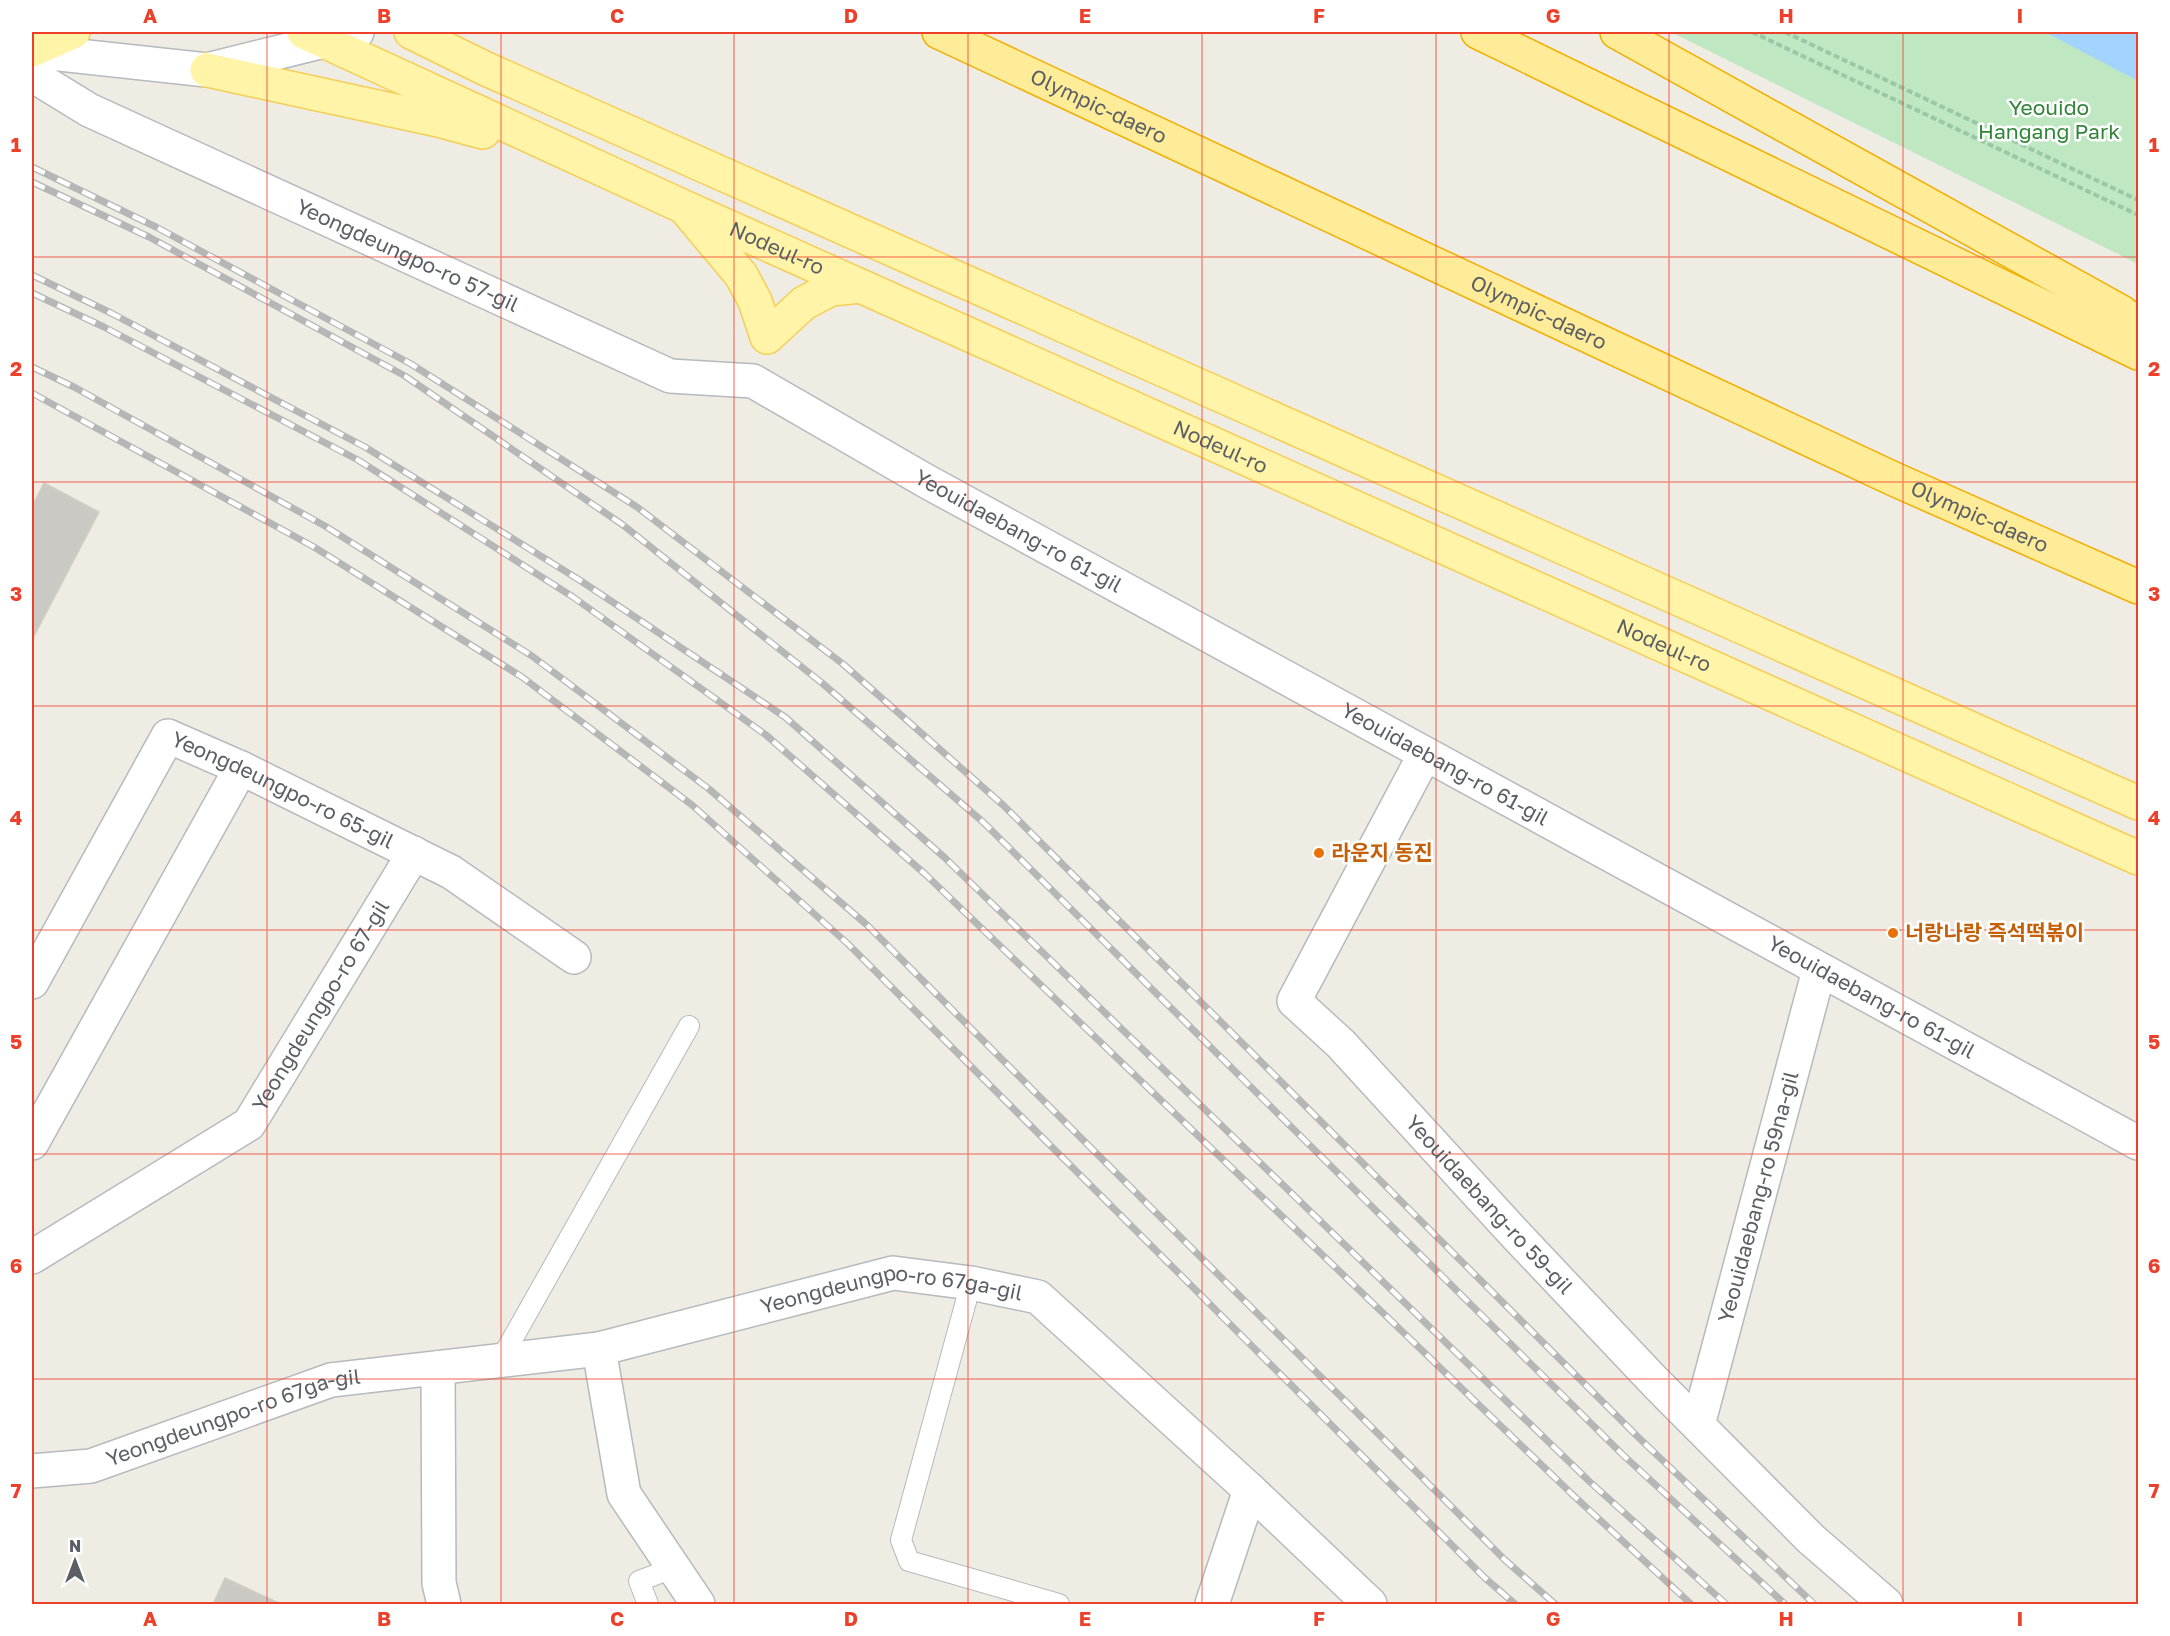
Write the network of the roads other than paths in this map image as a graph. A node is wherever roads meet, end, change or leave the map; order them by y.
1 (73, 32) edge
2 (357, 32) edge
3 (411, 32) edge
4 (939, 32) edge
5 (1478, 32) edge
6 (1617, 32) edge
7 (314, 36) edge
8 (32, 51) edge
9 (207, 70) junction
10 (32, 75) edge
11 (573, 156) junction
12 (684, 207) junction
13 (861, 286) junction
14 (2139, 326) edge
15 (767, 337) junction
16 (2139, 353) edge
17 (753, 381) junction
18 (2139, 587) edge
19 (1425, 754) junction
20 (241, 768) junction
21 (2139, 803) edge
22 (414, 853) junction
23 (2139, 858) edge
24 (574, 957) dead end
25 (1819, 970) junction
26 (32, 982) edge
27 (689, 1026) dead end
28 (32, 1143) edge
29 (2139, 1143) edge
30 (32, 1257) edge
31 (971, 1283) junction
32 (599, 1350) junction
33 (500, 1360) junction
34 (438, 1368) junction
35 (1698, 1425) junction
36 (32, 1470) edge
37 (1250, 1490) junction
38 (674, 1568) junction
39 (444, 1605) edge
40 (648, 1605) edge
41 (698, 1605) edge
42 (1059, 1605) edge
43 (1212, 1605) edge
44 (1370, 1605) edge
45 (1886, 1605) edge

1 - 8 main road
2 - 7 street
3 - 21 main road
4 - 18 highway, Olympic-daero
5 - 16 highway
6 - 14 highway
7 - 9 street
7 - 11 main road, Nodeul-ro
8 - 9 street
9 - 11 main road
10 - 17 street, Yeongdeungpo-ro 57-gil
11 - 12 main road, Nodeul-ro
12 - 13 main road, Nodeul-ro
12 - 15 main road
13 - 15 main road
13 - 23 main road, Nodeul-ro
15 - 17 street
17 - 19 street, Yeouidaebang-ro 61-gil
19 - 25 street, Yeouidaebang-ro 61-gil
19 - 35 street, Yeouidaebang-ro 59-gil
20 - 22 street, Yeongdeungpo-ro 65-gil
20 - 26 street, Yeongdeungpo-ro 65-gil
20 - 28 street
22 - 24 street, Yeongdeungpo-ro 65-gil
22 - 30 street, Yeongdeungpo-ro 67-gil
25 - 29 street, Yeouidaebang-ro 61-gil
25 - 35 street, Yeouidaebang-ro 59na-gil
27 - 33 lane
31 - 32 street, Yeongdeungpo-ro 67ga-gil
31 - 37 street, Yeongdeungpo-ro 67ga-gil
31 - 42 lane
32 - 33 street, Yeongdeungpo-ro 67ga-gil
32 - 38 street
33 - 34 street, Yeongdeungpo-ro 67ga-gil
34 - 36 street, Yeongdeungpo-ro 67ga-gil
34 - 39 street
35 - 45 street, Yeouidaebang-ro 59-gil
37 - 43 street
37 - 44 street, Yeongdeungpo-ro 67ga-gil
38 - 40 lane
38 - 41 street

